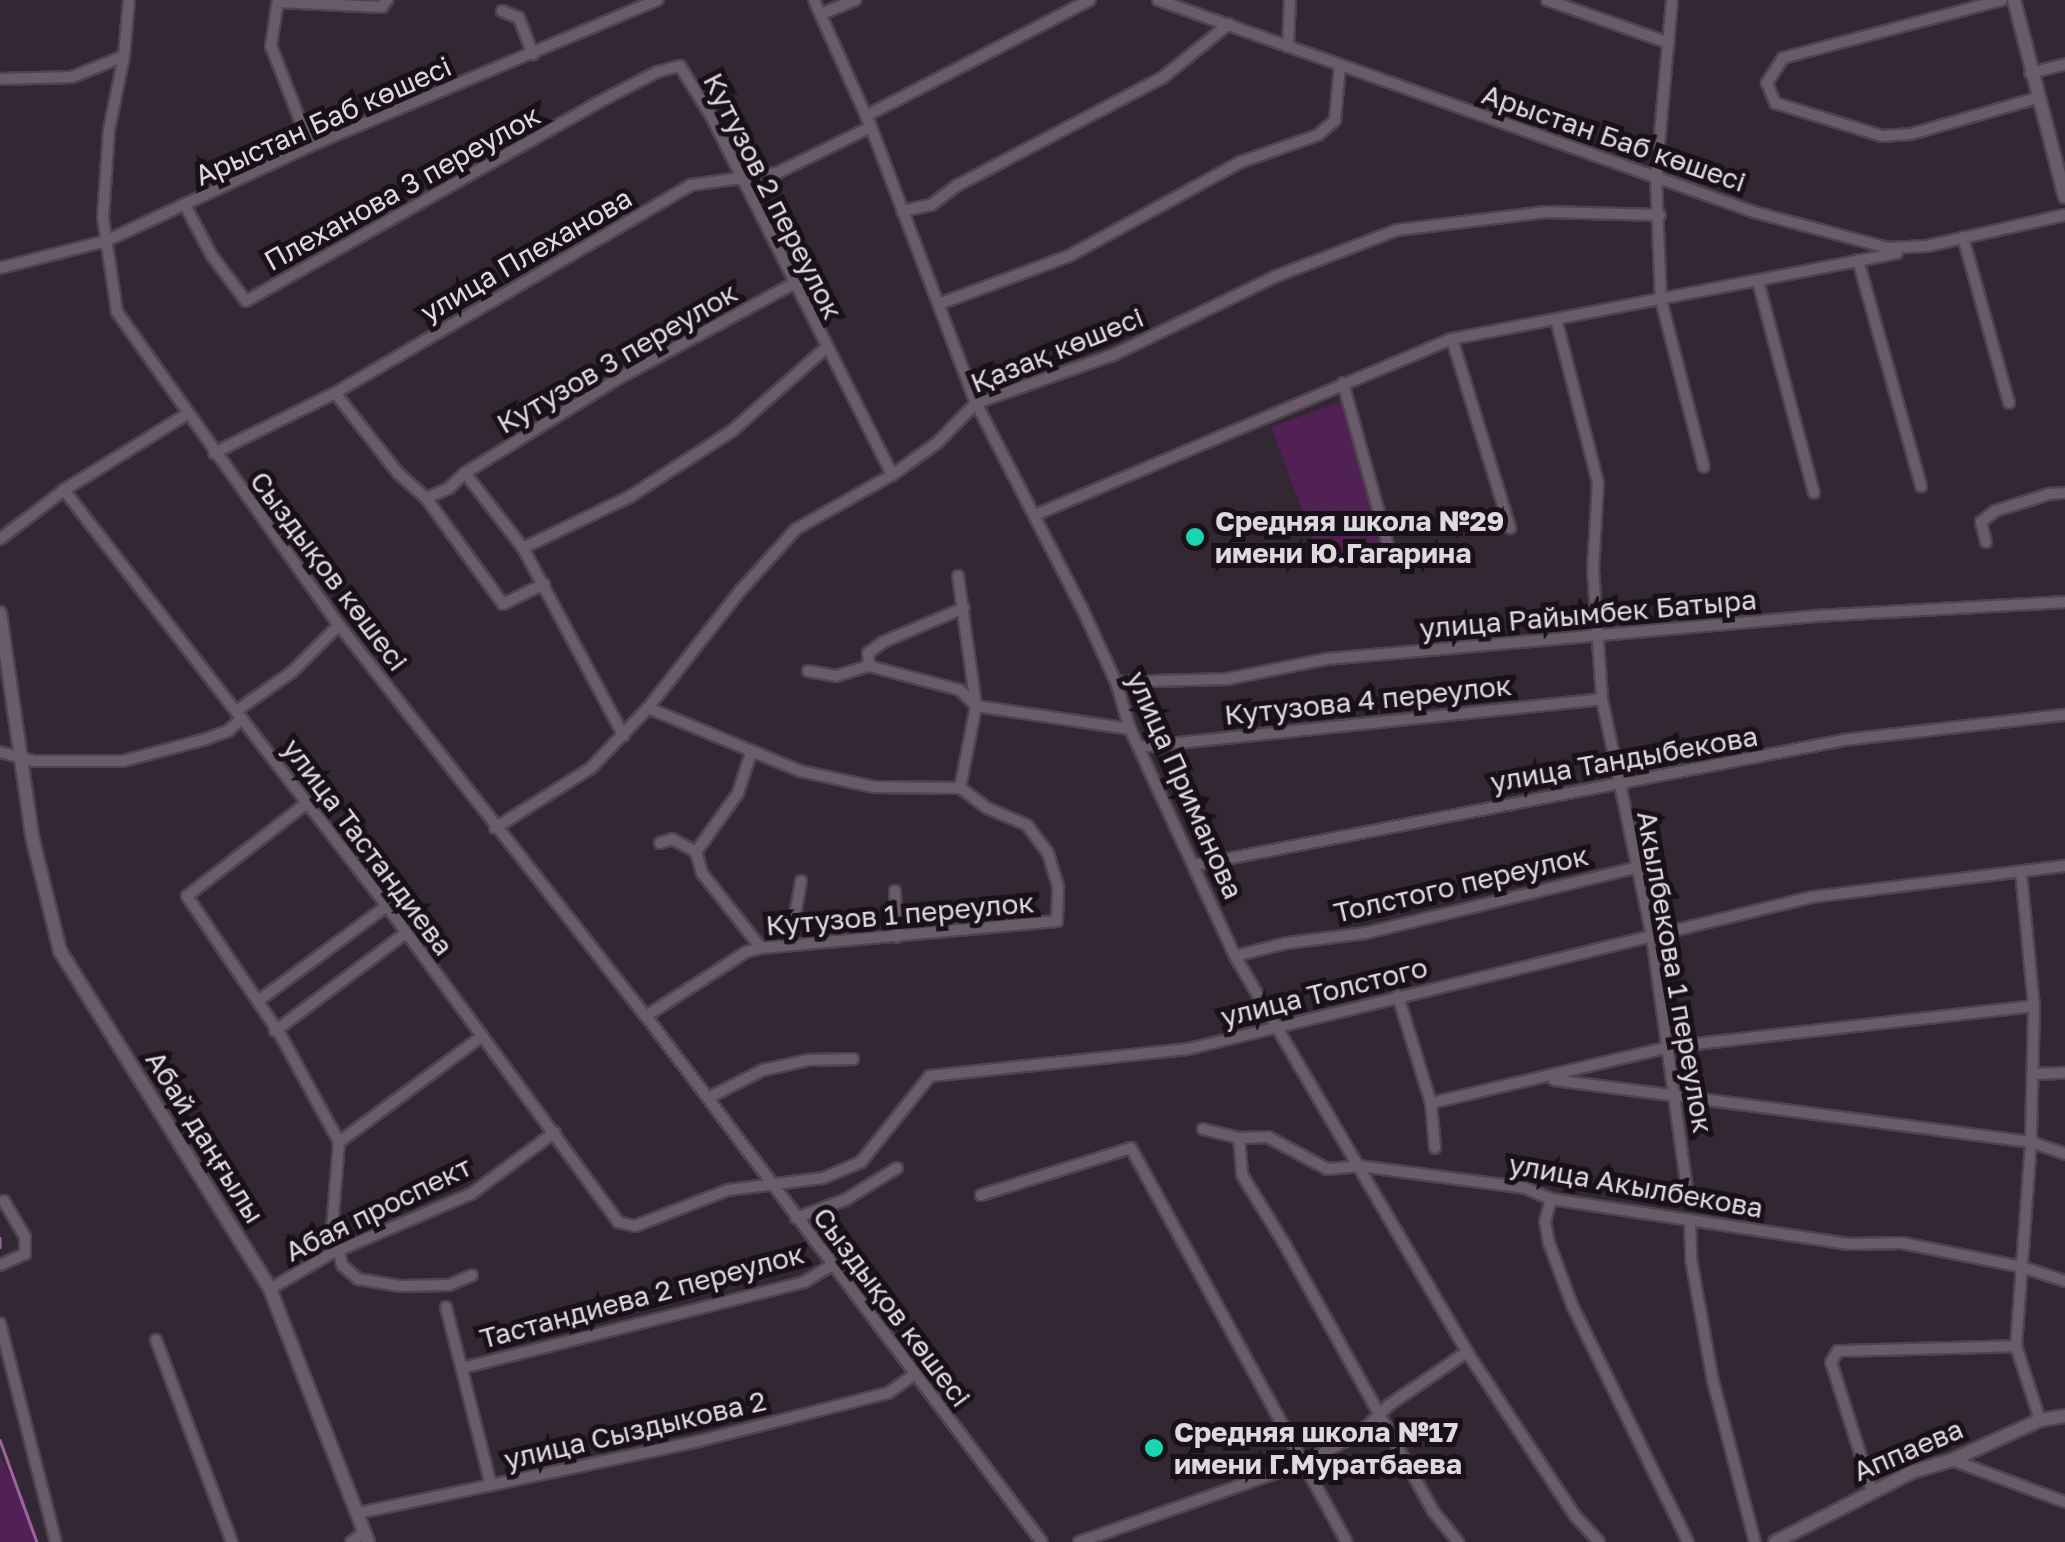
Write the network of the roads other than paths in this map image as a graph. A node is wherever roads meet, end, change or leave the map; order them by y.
1 (129, 0) edge
2 (387, 0) edge
3 (658, 0) edge
4 (814, 0) edge
5 (856, 0) edge
6 (1090, 0) edge
7 (1158, 0) edge
8 (1290, 0) edge
9 (1547, 0) edge
10 (1672, 0) edge
11 (2002, 0) edge
12 (2014, 0) edge
13 (278, 1) edge
14 (502, 10) dead end
15 (821, 14) junction
16 (1228, 24) junction
17 (1669, 42) junction
18 (1288, 47) junction
19 (533, 54) junction
20 (124, 56) junction
21 (2065, 64) edge
22 (1340, 65) junction
23 (680, 66) joint
24 (2030, 74) junction
25 (0, 79) edge
26 (2037, 98) junction
27 (868, 122) junction
28 (310, 146) junction
29 (740, 177) junction
30 (1656, 178) junction
31 (2065, 196) edge
32 (186, 207) junction
33 (902, 212) junction
34 (1660, 215) junction
35 (2065, 215) edge
36 (1964, 237) junction
37 (106, 242) junction
38 (1927, 246) junction
39 (1858, 260) junction
40 (0, 268) edge
41 (1758, 281) junction
42 (794, 284) junction
43 (1660, 300) junction
44 (939, 304) junction
45 (1556, 319) junction
46 (1452, 339) junction
47 (827, 347) junction
48 (1343, 383) junction
49 (335, 393) junction
50 (2009, 402) dead end
51 (976, 403) junction
52 (187, 414) junction
53 (214, 454) junction
54 (1704, 467) dead end
55 (465, 473) junction
56 (892, 475) junction
57 (1921, 486) dead end
58 (64, 490) junction
59 (1814, 493) dead end
60 (2065, 494) edge
61 (426, 498) junction
62 (1035, 515) junction
63 (1510, 528) dead end
64 (0, 539) edge
65 (1986, 542) dead end
66 (523, 548) junction
67 (1391, 556) dead end
68 (958, 576) dead end
69 (544, 584) junction
70 (2065, 602) edge
71 (964, 608) junction
72 (0, 613) edge
73 (339, 625) junction
74 (1598, 637) junction
75 (869, 666) junction
76 (808, 670) dead end
77 (1116, 682) junction
78 (6, 691) edge
79 (1602, 699) junction
80 (976, 706) junction
81 (648, 708) junction
82 (239, 714) junction
83 (2065, 715) edge
84 (1130, 729) junction
85 (624, 736) junction
86 (1139, 747) junction
87 (0, 752) edge
88 (752, 754) junction
89 (18, 755) junction
90 (1618, 784) junction
91 (960, 788) junction
92 (307, 803) junction
93 (495, 828) junction
94 (660, 843) dead end
95 (696, 852) junction
96 (1194, 865) junction
97 (2065, 866) edge
98 (1639, 867) junction
99 (2021, 872) junction
100 (801, 881) dead end
101 (895, 891) dead end
102 (387, 906) junction
103 (406, 933) junction
104 (897, 937) junction
105 (1652, 937) junction
106 (790, 942) junction
107 (761, 948) junction
108 (1235, 956) junction
109 (1398, 996) junction
110 (258, 1002) junction
111 (2034, 1006) junction
112 (646, 1016) junction
113 (1277, 1027) junction
114 (275, 1031) junction
115 (482, 1036) junction
116 (1670, 1047) junction
117 (854, 1059) dead end
118 (1590, 1068) junction
119 (2065, 1073) edge
120 (2032, 1074) junction
121 (1548, 1079) junction
122 (1596, 1086) junction
123 (1674, 1097) junction
124 (708, 1098) junction
125 (1431, 1103) junction
126 (1204, 1129) dead end
127 (554, 1132) junction
128 (1239, 1138) junction
129 (339, 1142) junction
130 (2031, 1142) junction
131 (1434, 1148) dead end
132 (2065, 1154) edge
133 (1358, 1166) junction
134 (897, 1168) dead end
135 (770, 1183) junction
136 (981, 1195) dead end
137 (1688, 1198) dead end
138 (1551, 1199) junction
139 (4, 1201) dead end
140 (796, 1218) junction
141 (1690, 1222) junction
142 (635, 1226) joint
143 (334, 1252) junction
144 (0, 1265) edge
145 (832, 1266) junction
146 (2022, 1267) junction
147 (472, 1275) dead end
148 (2065, 1282) edge
149 (270, 1289) junction
150 (446, 1307) dead end
151 (0, 1323) edge
152 (156, 1340) dead end
153 (2016, 1346) junction
154 (1466, 1352) junction
155 (462, 1368) junction
156 (915, 1374) junction
157 (2065, 1416) edge
158 (1380, 1417) junction
159 (2040, 1420) junction
160 (1952, 1460) junction
161 (1304, 1463) junction
162 (491, 1486) junction
163 (1872, 1492) junction
164 (2065, 1502) edge
165 (358, 1513) junction
166 (367, 1537) edge
167 (56, 1542) edge
168 (232, 1542) edge
169 (351, 1542) edge
170 (1042, 1542) edge
171 (1079, 1542) edge
172 (1348, 1542) edge
173 (1458, 1542) edge
174 (1600, 1542) edge
175 (1688, 1542) edge
176 (1755, 1542) edge
177 (1775, 1542) edge

1 - 20 street, Сыздықов көшесі
2 - 13 street
3 - 19 street, Арыстан Баб көшесі
4 - 15 street, улица Приманова
5 - 15 street
6 - 27 street, улица Плеханова
7 - 16 street, Арыстан Баб көшесі
8 - 18 street
9 - 17 street
10 - 17 street
11 - 26 street
12 - 24 street
13 - 28 street
14 - 19 street
15 - 27 street, улица Приманова
16 - 18 street, Арыстан Баб көшесі
16 - 33 street
17 - 30 street
18 - 22 street, Арыстан Баб көшесі
19 - 28 street, Арыстан Баб көшесі
20 - 25 street
20 - 37 street, Сыздықов көшесі
21 - 24 street
22 - 30 street, Арыстан Баб көшесі
22 - 44 street
23 - 29 street, Кутузов 2 переулок
23 - 32 street, Плеханова 3 переулок
24 - 26 street
26 - 31 street
27 - 29 street, улица Плеханова
27 - 33 street, улица Приманова
28 - 32 street, Арыстан Баб көшесі
29 - 42 street, Кутузов 2 переулок
29 - 49 street, улица Плеханова
30 - 34 street
30 - 38 street, Арыстан Баб көшесі
32 - 37 street, Арыстан Баб көшесі
33 - 44 street, улица Приманова
34 - 43 street
34 - 51 street, Қазақ көшесі
35 - 36 street, Арыстан Баб көшесі
36 - 38 street, Арыстан Баб көшесі
36 - 50 street
37 - 40 street, Арыстан Баб көшесі
37 - 52 street, Сыздықов көшесі
38 - 39 street
39 - 41 street
39 - 57 street
41 - 43 street
41 - 59 street
42 - 47 street, Кутузов 2 переулок
42 - 55 street, Кутузов 3 переулок
43 - 45 street
43 - 54 street
44 - 51 street, улица Приманова
45 - 46 street
45 - 74 street, Акылбекова 1 переулок
46 - 48 street
46 - 63 street
47 - 56 street, Кутузов 2 переулок
47 - 66 street, Кутузов 2 переулок
48 - 62 street
48 - 67 street
49 - 53 street, улица Плеханова
49 - 61 street
51 - 56 street, Қазақ көшесі
51 - 62 street, улица Приманова
52 - 53 street, Сыздықов көшесі
52 - 58 street
53 - 73 street, Сыздықов көшесі
55 - 61 street, Кутузов 3 переулок
55 - 66 street
56 - 81 street, Қазақ көшесі
58 - 64 street
58 - 82 street, улица Тастандиева
60 - 65 street
61 - 69 street
62 - 77 street, улица Приманова
66 - 69 street
68 - 71 street
69 - 85 street
70 - 74 street, улица Райымбек Батыра
71 - 75 street
71 - 80 street
72 - 78 street, Абай даңғылы
73 - 82 street
73 - 93 street, Сыздықов көшесі
74 - 77 street, улица Райымбек Батыра
74 - 79 street, Акылбекова 1 переулок
75 - 76 street
75 - 80 street
77 - 84 street, улица Приманова
78 - 89 street, Абай даңғылы
79 - 86 street, Кутузова 4 переулок
79 - 90 street, Акылбекова 1 переулок
80 - 84 street
80 - 91 street
81 - 85 street, Қазақ көшесі
81 - 88 street
82 - 89 street
82 - 92 street, улица Тастандиева
83 - 90 street, улица Тандыбекова
84 - 86 street, улица Приманова
85 - 93 street, Қазақ көшесі
86 - 96 street, улица Приманова
87 - 89 street
88 - 91 street
88 - 95 street
89 - 149 street, Абай даңғылы
90 - 96 street, улица Тандыбекова
90 - 98 street, Акылбекова 1 переулок
91 - 104 street, Кутузов 1 переулок
92 - 102 street, улица Тастандиева
92 - 110 street
93 - 112 street, Сыздықов көшесі
94 - 95 street
95 - 107 street
96 - 108 street, улица Приманова
97 - 99 street, улица Толстого
98 - 105 street, Акылбекова 1 переулок
98 - 108 street, Толстого переулок
99 - 105 street, улица Толстого
99 - 111 street
100 - 106 street
101 - 104 street
102 - 103 street, улица Тастандиева
102 - 110 street
103 - 114 street
103 - 115 street, улица Тастандиева
104 - 106 street, Кутузов 1 переулок
105 - 109 street, улица Толстого
105 - 116 street, Акылбекова 1 переулок
106 - 107 street, Кутузов 1 переулок
107 - 112 street, Кутузов 1 переулок
108 - 113 street, улица Приманова
109 - 113 street, улица Толстого
109 - 125 street
110 - 114 street
111 - 116 street
111 - 120 street
112 - 124 street, Сыздықов көшесі
113 - 133 street, улица Приманова
113 - 135 street, улица Толстого
114 - 129 street
115 - 127 street, улица Тастандиева
115 - 129 street
116 - 118 street
116 - 123 street, Акылбекова 1 переулок
117 - 124 street
118 - 121 street
118 - 122 street
119 - 120 street
120 - 130 street
121 - 122 street
121 - 125 street
122 - 123 street
123 - 130 street
123 - 137 street, Акылбекова 1 переулок
124 - 135 street, Сыздықов көшесі
125 - 131 street
126 - 128 street, улица Акылбекова
127 - 142 street, улица Тастандиева
127 - 143 street, Абая проспект
128 - 133 street, улица Акылбекова
128 - 158 street
129 - 143 street
130 - 132 street
130 - 146 street
133 - 138 street, улица Акылбекова
133 - 154 street, улица Приманова
134 - 140 street
135 - 140 street, Сыздықов көшесі
135 - 142 street, улица Толстого
136 - 161 street
138 - 141 street, улица Акылбекова
138 - 175 street
139 - 144 street
140 - 145 street, Сыздықов көшесі
141 - 146 street, улица Акылбекова
141 - 176 street
143 - 147 street
143 - 149 street, Абая проспект
145 - 155 street, Тастандиева 2 переулок
145 - 156 street, Сыздықов көшесі
146 - 148 street, улица Акылбекова
146 - 153 street
149 - 165 street, Абай даңғылы
150 - 155 street
151 - 167 street
152 - 168 street
153 - 159 street
153 - 163 street
154 - 158 street
154 - 174 street, улица Приманова
155 - 162 street
156 - 162 street, улица Сыздыкова 2
156 - 170 street, Сыздықов көшесі
157 - 159 street, Аппаева
158 - 161 street
158 - 173 street
159 - 160 street, Аппаева
160 - 163 street, Аппаева
160 - 164 street
161 - 171 street
161 - 172 street
162 - 165 street, улица Сыздыкова 2
163 - 177 street, Аппаева
165 - 166 street, Абай даңғылы
166 - 169 street

